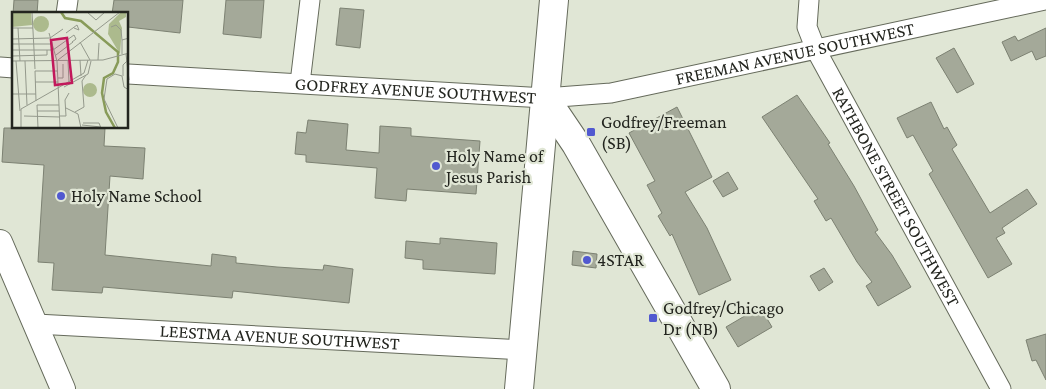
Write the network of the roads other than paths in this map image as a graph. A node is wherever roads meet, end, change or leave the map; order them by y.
1 (310, 0) edge
2 (554, 0) edge
3 (809, 0) edge
4 (1045, 0) edge
5 (816, 50) junction
6 (129, 74) edge
7 (300, 83) junction
8 (545, 98) junction
9 (0, 242) edge
10 (36, 324) junction
11 (522, 350) junction
12 (63, 389) edge
13 (519, 389) edge
14 (716, 389) edge
15 (1001, 389) edge

1 - 7 street
2 - 8 main road
3 - 5 street, RATHBONE STREET SOUTHWEST
4 - 5 street, FREEMAN AVENUE SOUTHWEST
5 - 8 street, FREEMAN AVENUE SOUTHWEST
5 - 15 street, RATHBONE STREET SOUTHWEST
6 - 7 street, GODFREY AVENUE SOUTHWEST
7 - 8 street, GODFREY AVENUE SOUTHWEST
8 - 11 main road
8 - 14 main road, GODFREY AVENUE SOUTHWEST
9 - 10 street
10 - 11 street, LEESTMA AVENUE SOUTHWEST
10 - 12 street
11 - 13 main road

